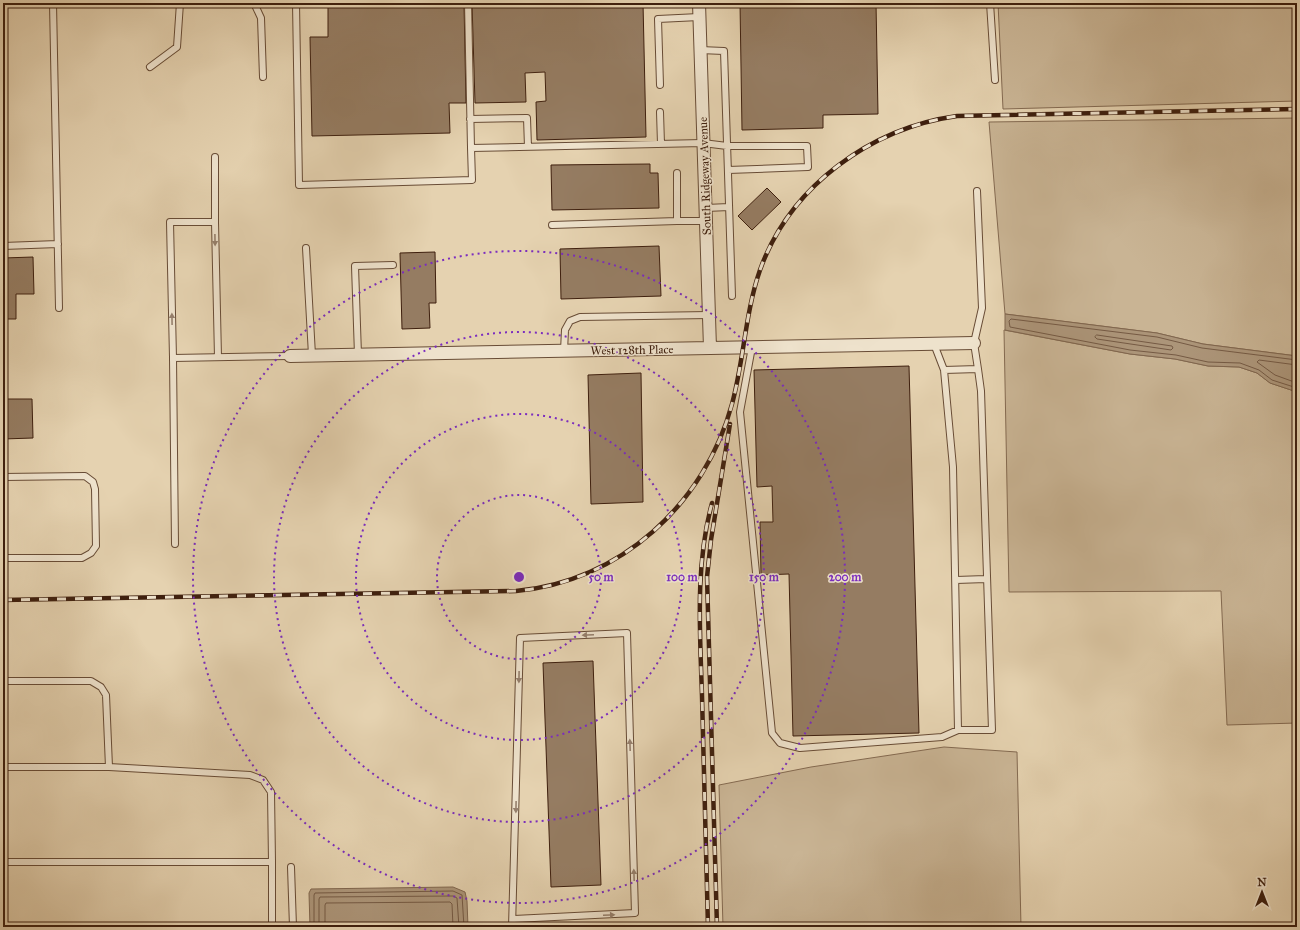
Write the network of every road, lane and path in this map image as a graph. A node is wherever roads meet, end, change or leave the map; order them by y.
1 (53, 3) edge
2 (180, 3) edge
3 (254, 3) edge
4 (296, 3) edge
5 (468, 3) edge
6 (699, 3) edge
7 (990, 3) edge
8 (699, 17) junction
9 (700, 50) junction
10 (150, 67) dead end
11 (263, 77) dead end
12 (995, 80) dead end
13 (660, 85) dead end
14 (660, 112) dead end
15 (470, 119) junction
16 (704, 143) junction
17 (661, 144) junction
18 (727, 146) junction
19 (528, 147) junction
20 (471, 148) junction
21 (214, 157) dead end
22 (728, 170) junction
23 (677, 174) dead end
24 (977, 191) dead end
25 (729, 207) junction
26 (706, 208) junction
27 (677, 221) junction
28 (706, 221) junction
29 (214, 222) junction
30 (552, 225) dead end
31 (58, 244) junction
32 (3, 246) edge
33 (306, 248) dead end
34 (393, 265) dead end
35 (732, 296) dead end
36 (59, 308) dead end
37 (709, 315) junction
38 (974, 343) junction
39 (934, 344) junction
40 (752, 347) junction
41 (710, 348) junction
42 (564, 351) junction
43 (312, 355) junction
44 (358, 355) junction
45 (290, 356) joint
46 (218, 357) junction
47 (173, 358) junction
48 (944, 370) junction
49 (978, 370) junction
50 (3, 477) edge
51 (175, 544) dead end
52 (3, 558) edge
53 (986, 579) junction
54 (956, 580) junction
55 (3, 681) edge
56 (958, 730) junction
57 (3, 767) edge
58 (109, 767) junction
59 (3, 862) edge
60 (272, 862) junction
61 (291, 867) dead end
62 (514, 919) junction
63 (272, 927) edge
64 (293, 927) edge
65 (512, 927) edge

1 - 31 lane
2 - 10 lane
3 - 11 lane
4 - 20 lane
5 - 15 lane
6 - 8 street, South Ridgeway Avenue
7 - 12 lane
8 - 9 street, South Ridgeway Avenue
8 - 13 lane
9 - 16 street, South Ridgeway Avenue
9 - 18 lane
14 - 17 lane
15 - 19 lane
15 - 20 lane
16 - 17 lane
16 - 18 lane
16 - 26 street, South Ridgeway Avenue
17 - 19 lane
18 - 22 lane
18 - 22 lane
19 - 20 lane
21 - 29 lane
22 - 25 lane
23 - 27 lane
24 - 38 lane
25 - 26 lane
25 - 35 lane
26 - 28 street, South Ridgeway Avenue
27 - 28 lane
27 - 30 lane
28 - 37 street, South Ridgeway Avenue
29 -> 46 lane
47 -> 29 lane
31 - 32 lane
31 - 36 lane
33 - 43 lane
34 - 44 lane
37 - 41 street, South Ridgeway Avenue
37 - 42 lane
38 - 39 street, West 128th Place
38 - 49 lane
39 - 40 street, West 128th Place
39 - 48 lane
40 - 41 street, West 128th Place
40 - 56 lane
41 - 42 street, West 128th Place
42 - 44 street, West 128th Place
43 - 44 street, West 128th Place
43 - 45 street, West 128th Place
45 - 46 lane
46 - 47 lane
47 - 51 lane
48 - 49 lane
48 - 54 lane
49 - 53 lane
50 - 52 lane
53 - 54 lane
53 - 56 lane
54 - 56 lane
55 - 58 lane
57 - 58 lane
58 - 60 lane
59 - 60 lane
60 - 63 lane
61 - 64 lane
62 -> 62 lane
62 - 65 lane

